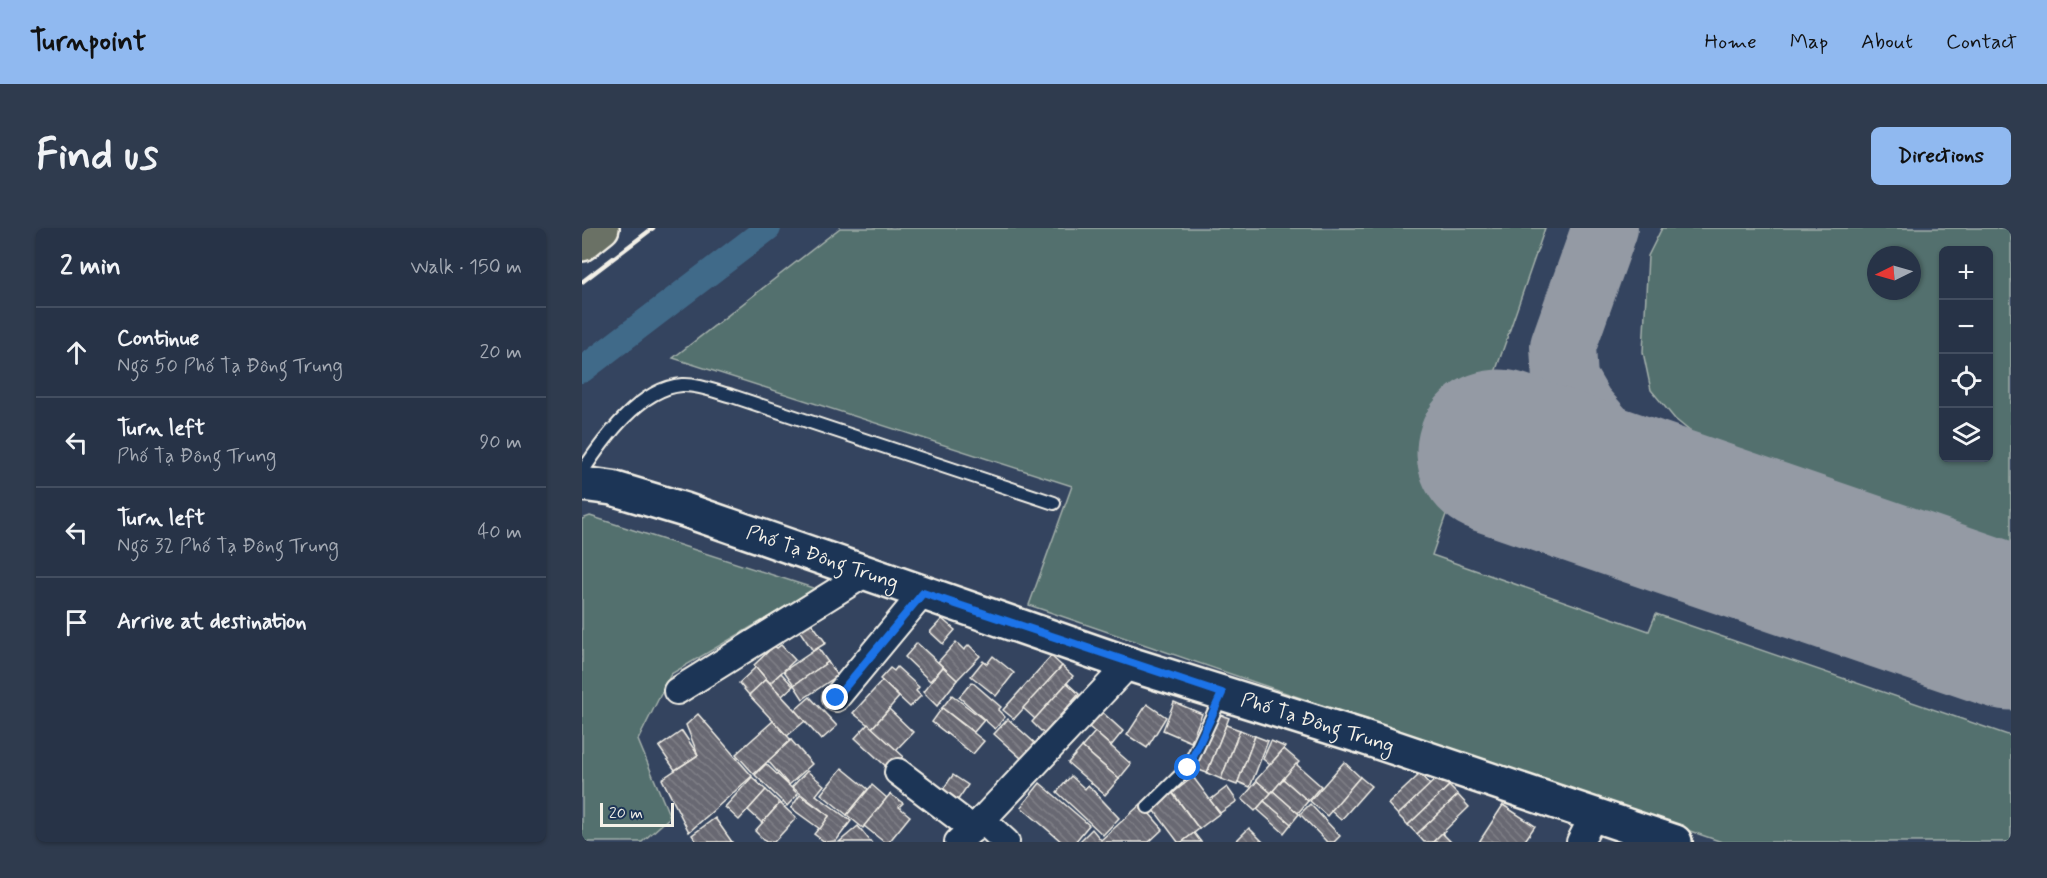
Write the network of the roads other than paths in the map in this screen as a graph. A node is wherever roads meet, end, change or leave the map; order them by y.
1 (602, 228) edge
2 (582, 244) edge
3 (582, 472) edge
4 (582, 484) edge
5 (1054, 502) dead end
6 (866, 573) junction
7 (923, 593) junction
8 (1129, 664) junction
9 (677, 691) dead end
10 (1222, 693) junction
11 (836, 698) dead end
12 (898, 772) dead end
13 (1148, 807) dead end
14 (1587, 828) edge
15 (971, 830) edge
16 (1006, 842) edge
17 (1675, 842) edge

1 - 2 highway
3 - 5 lane
4 - 6 street, Phố Tạ Đông Trung
6 - 7 street, Phố Tạ Đông Trung
6 - 9 street
7 - 8 street, Phố Tạ Đông Trung
7 - 11 street
8 - 10 street, Phố Tạ Đông Trung
8 - 15 street
10 - 13 lane
10 - 14 street, Phố Tạ Đông Trung
12 - 15 street
14 - 17 street, Phố Tạ Đông Trung
15 - 16 street

